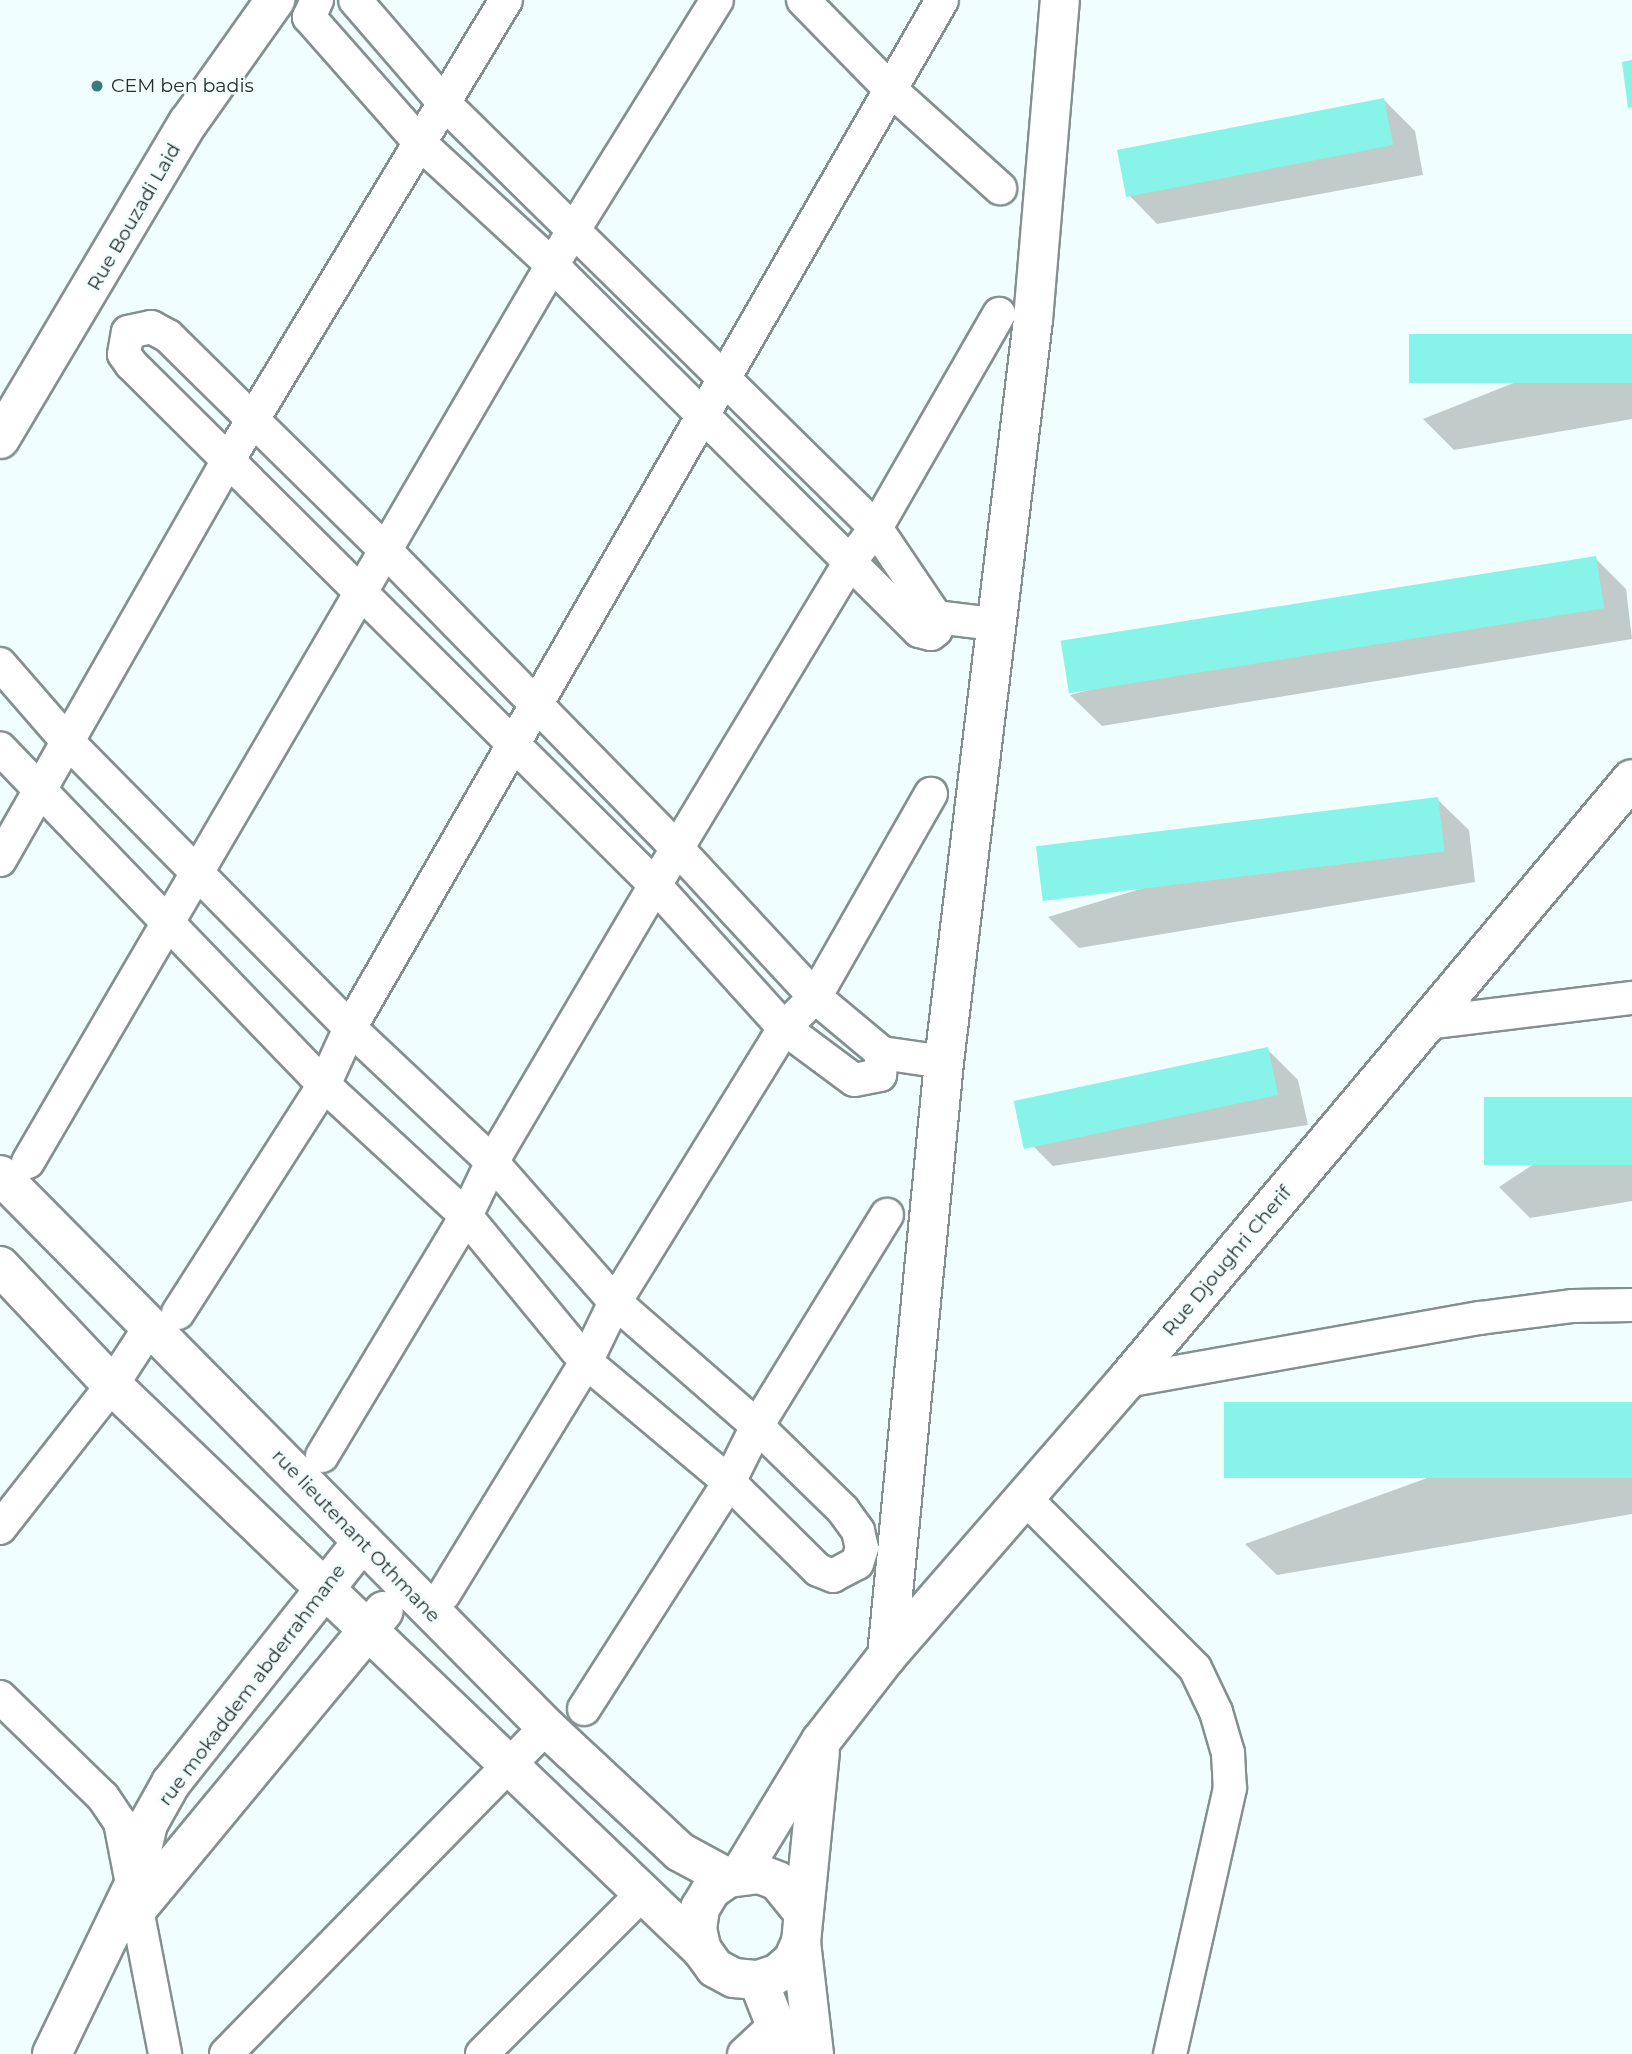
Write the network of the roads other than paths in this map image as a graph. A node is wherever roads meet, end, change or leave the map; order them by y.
1 (275, 0) edge
2 (317, 0) edge
3 (355, 0) edge
4 (506, 0) edge
5 (717, 0) edge
6 (803, 0) edge
7 (942, 0) edge
8 (1060, 0) edge
9 (891, 90) junction
10 (444, 103) junction
11 (421, 144) junction
12 (1000, 188) dead end
13 (573, 233) junction
14 (552, 265) junction
15 (999, 314) dead end
16 (724, 379) junction
17 (702, 418) junction
18 (252, 424) junction
19 (0, 439) edge
20 (229, 460) junction
21 (876, 528) junction
22 (385, 550) junction
23 (851, 560) junction
24 (359, 593) junction
25 (936, 617) junction
26 (994, 624) junction
27 (0, 664) edge
28 (535, 707) junction
29 (67, 741) junction
30 (514, 745) junction
31 (0, 748) edge
32 (1632, 779) edge
33 (42, 793) junction
34 (931, 794) dead end
35 (677, 848) junction
36 (0, 860) edge
37 (196, 872) junction
38 (655, 885) junction
39 (167, 924) junction
40 (815, 997) junction
41 (1632, 998) edge
42 (1427, 1023) junction
43 (350, 1028) junction
44 (784, 1028) junction
45 (882, 1053) junction
46 (944, 1062) junction
47 (324, 1085) junction
48 (492, 1162) junction
49 (14, 1168) edge
50 (887, 1215) dead end
51 (466, 1216) junction
52 (0, 1266) edge
53 (615, 1302) junction
54 (1632, 1305) edge
55 (164, 1320) junction
56 (586, 1362) junction
57 (1126, 1381) junction
58 (112, 1385) junction
59 (757, 1426) junction
60 (322, 1456) dead end
61 (729, 1482) junction
62 (1023, 1496) junction
63 (0, 1528) edge
64 (362, 1542) junction
65 (325, 1588) junction
66 (405, 1588) junction
67 (444, 1594) dead end
68 (368, 1630) junction
69 (887, 1656) junction
70 (0, 1697) edge
71 (584, 1709) dead end
72 (546, 1727) junction
73 (821, 1741) junction
74 (511, 1767) junction
75 (734, 1876) junction
76 (643, 1893) junction
77 (136, 1897) junction
78 (801, 1926) junction
79 (702, 1950) junction
80 (758, 1980) junction
81 (780, 2040) edge
82 (52, 2054) edge
83 (165, 2054) edge
84 (226, 2054) edge
85 (482, 2054) edge
86 (744, 2054) edge
87 (814, 2054) edge
88 (1170, 2054) edge

1 - 19 main road, Rue Bouzadi Laid
2 - 11 street
3 - 10 street
4 - 10 street
5 - 13 street
6 - 9 street
7 - 9 street
8 - 26 main road
9 - 12 street
9 - 16 street
10 - 11 street
10 - 13 street
11 - 14 street
11 - 18 street
13 - 14 street
13 - 16 street
14 - 17 street
14 - 22 street
15 - 21 street
16 - 17 street
16 - 21 street
17 - 23 street
17 - 28 street
18 - 20 street
18 - 20 street
18 - 22 street
20 - 24 street
20 - 29 street
21 - 23 street
21 - 25 street
22 - 24 street
22 - 28 street
23 - 25 street
23 - 35 street
24 - 30 street
24 - 37 street
25 - 26 street
26 - 46 main road
27 - 29 street
28 - 30 street
28 - 35 street
29 - 33 street
29 - 37 street
30 - 38 street
30 - 43 street
31 - 33 street
32 - 42 main road, Rue Djoughri Cherif
33 - 36 street
33 - 39 street
34 - 40 street
35 - 38 street
35 - 40 street
37 - 39 street
37 - 43 street
38 - 44 street
38 - 48 street
39 - 47 street
39 - 49 street
40 - 44 street
40 - 45 street
41 - 42 street
42 - 57 main road, Rue Djoughri Cherif
43 - 47 street
43 - 48 street
44 - 45 street
44 - 53 street
45 - 46 street
46 - 69 main road
47 - 51 street
47 - 55 street
48 - 51 street
48 - 53 street
49 - 55 main road, rue lieutenant Othmane
50 - 59 street
51 - 56 street
51 - 60 street
52 - 58 main road
53 - 56 street
53 - 59 street
54 - 57 street
55 - 58 street
55 - 64 main road, rue lieutenant Othmane
56 - 61 street
56 - 67 street
57 - 62 main road, Rue Djoughri Cherif
58 - 63 street
58 - 65 main road
59 - 61 street
59 - 61 street
61 - 71 street
62 - 69 main road, Rue Djoughri Cherif
62 - 88 street
64 - 65 main road, rue mokaddem abderrahmane
64 - 66 main road, rue lieutenant Othmane
65 - 68 main road
65 - 77 main road, rue mokaddem abderrahmane
66 - 68 main road
66 - 72 main road, rue lieutenant Othmane
68 - 74 main road
68 - 77 main road
69 - 73 main road, Rue Djoughri Cherif
70 - 77 street
72 - 74 street
72 - 75 main road, rue lieutenant Othmane
73 - 75 main road, Rue Djoughri Cherif
73 - 78 main road
74 - 76 main road
74 - 84 street
75 - 78 main road
75 - 79 main road
76 - 79 main road
76 - 85 street
77 - 82 main road
77 - 83 street
78 - 80 main road
78 - 87 main road
79 - 80 main road
80 - 81 main road
81 - 86 street

